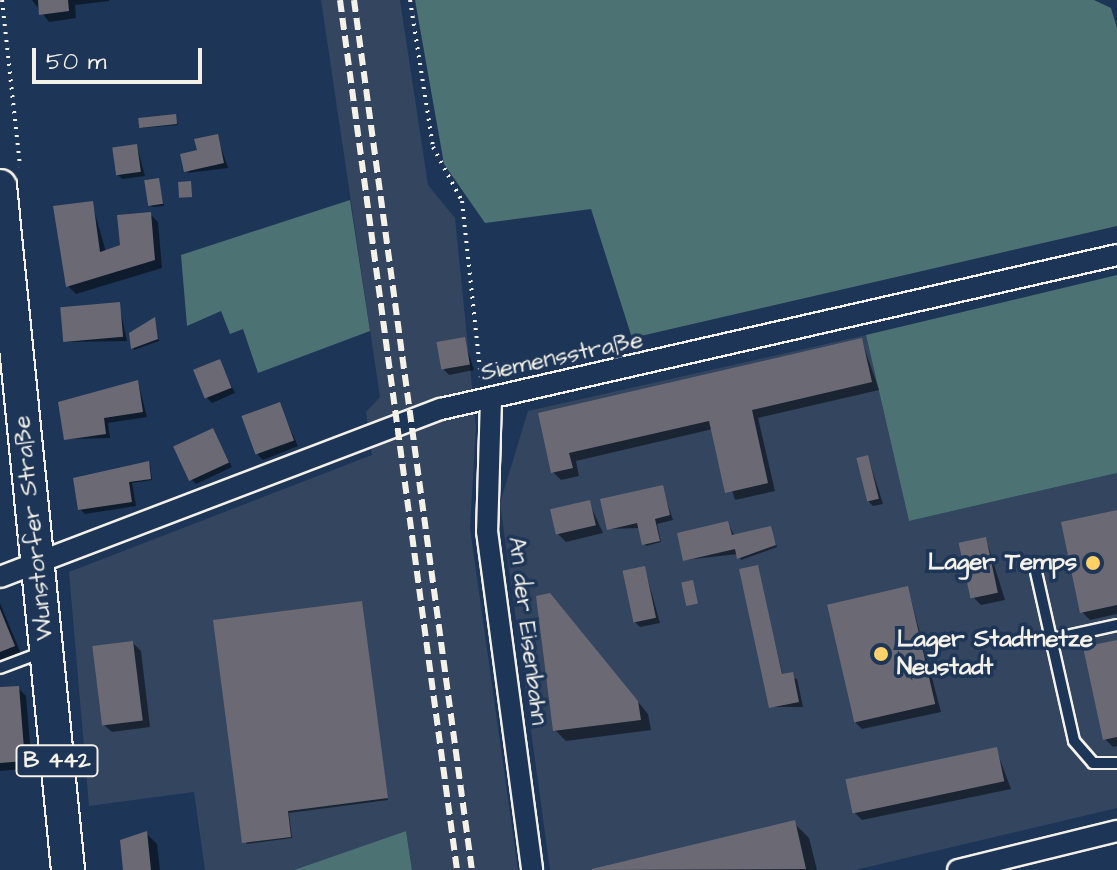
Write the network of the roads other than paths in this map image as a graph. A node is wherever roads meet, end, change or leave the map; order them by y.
1 (0, 186) edge
2 (1117, 255) edge
3 (487, 400) junction
4 (37, 566) junction
5 (1036, 572) dead end
6 (0, 577) edge
7 (1117, 625) edge
8 (1049, 640) junction
9 (46, 652) junction
10 (0, 668) edge
11 (1117, 763) edge
12 (1117, 831) edge
13 (966, 869) edge
14 (68, 870) edge
15 (532, 870) edge

1 - 4 main road, Wunstorfer Straße / B 442
2 - 3 street, Siemensstraße
3 - 4 street, Siemensstraße
3 - 15 street, An der Eisenbahn
4 - 6 street, Siemensstraße
4 - 9 main road, Wunstorfer Straße / B 442
5 - 8 lane
7 - 8 lane
8 - 11 lane
9 - 10 lane
9 - 14 main road, Wunstorfer Straße / B 442
12 - 13 street

